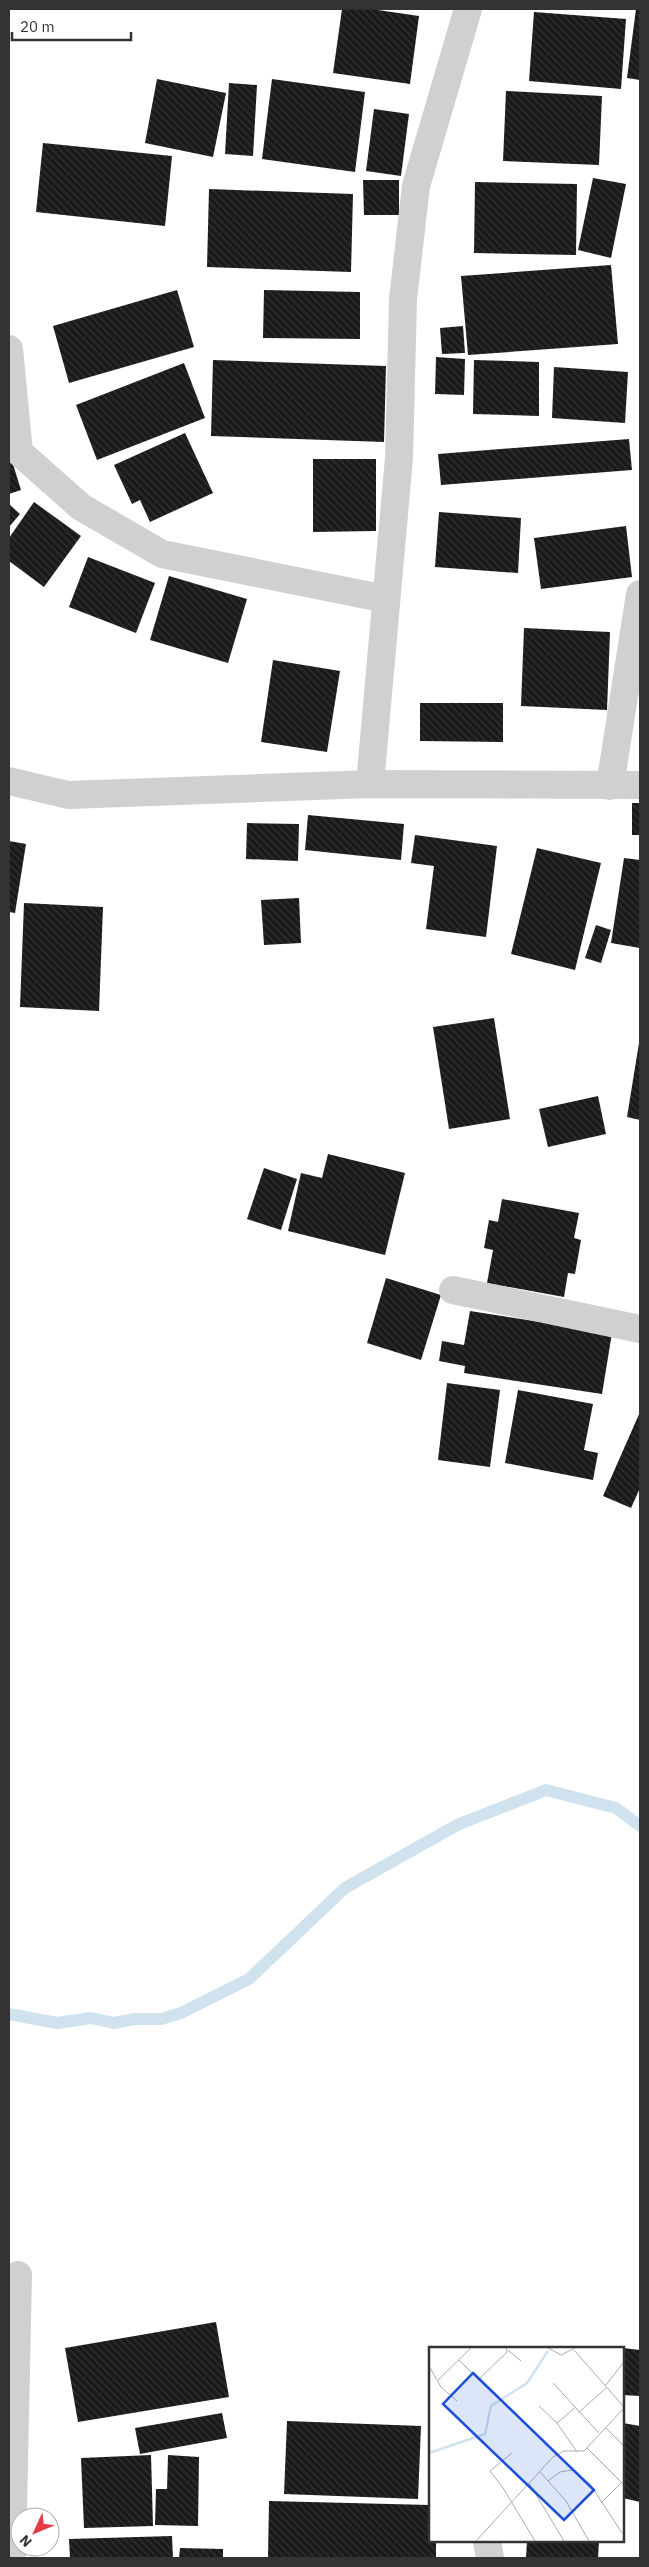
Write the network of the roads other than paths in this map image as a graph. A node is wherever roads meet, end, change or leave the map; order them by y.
1 (468, 9) edge
2 (9, 349) edge
3 (640, 594) edge
4 (386, 600) junction
5 (9, 781) edge
6 (370, 784) junction
7 (640, 785) edge
8 (610, 786) junction
9 (453, 1290) dead end
10 (640, 1329) edge
11 (18, 2275) dead end
12 (12, 2441) edge
13 (487, 2542) edge
14 (12, 2558) edge
15 (490, 2558) edge

1 - 4 street
2 - 4 street
3 - 8 street
4 - 6 street
5 - 6 street
6 - 8 street
7 - 8 street
9 - 10 street
11 - 12 street
12 - 14 street
13 - 15 street

